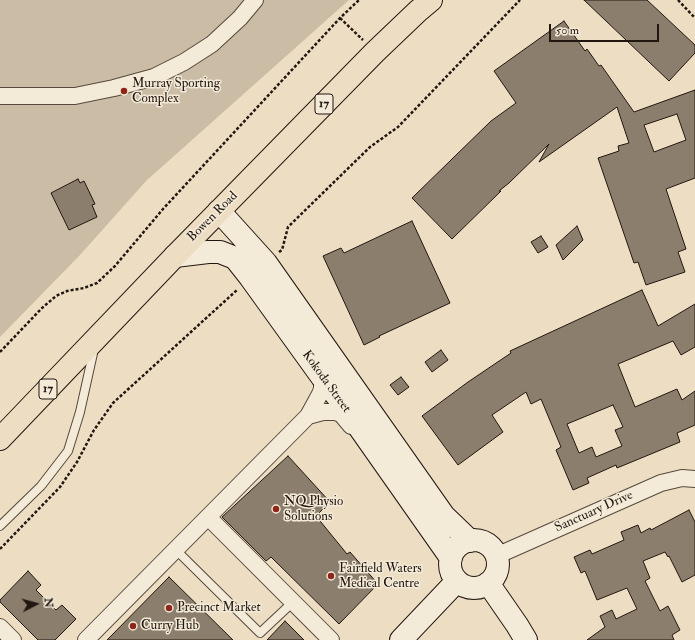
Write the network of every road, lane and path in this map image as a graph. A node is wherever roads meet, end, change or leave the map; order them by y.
1 (255, 0) edge
2 (359, 0) edge
3 (431, 0) edge
4 (678, 0) edge
5 (340, 18) junction
6 (695, 18) edge
7 (375, 52) junction
8 (0, 96) edge
9 (219, 211) junction
10 (175, 256) junction
11 (96, 339) junction
12 (0, 352) edge
13 (322, 377) junction
14 (364, 401) junction
15 (308, 416) junction
16 (0, 439) edge
17 (376, 452) junction
18 (695, 480) edge
19 (208, 517) junction
20 (0, 526) edge
21 (470, 541) junction
22 (176, 550) junction
23 (496, 556) junction
24 (451, 558) junction
25 (458, 581) junction
26 (488, 583) junction
27 (293, 602) junction
28 (0, 627) edge
29 (13, 640) edge
30 (86, 640) edge
31 (331, 640) edge
32 (401, 640) edge
33 (526, 640) edge

1 - 8 street
2 - 5 path
3 - 7 main road, Bowen Road / 17
4 - 6 path
5 - 7 path
5 - 12 path
7 - 9 main road, Bowen Road / 17
9 - 10 main road, Bowen Road / 17
9 - 14 street, Kokoda Street
10 - 11 main road, Bowen Road / 17
10 - 13 street, Kokoda Street
11 - 16 main road, Bowen Road / 17
11 - 20 lane
13 - 15 street
13 - 17 street, Kokoda Street
14 - 17 street
14 - 21 street, Kokoda Street
15 - 17 street
15 - 19 street
17 - 24 street, Kokoda Street
18 - 23 street, Sanctuary Drive
19 - 22 street
19 - 27 street
21 - 23 street
21 - 24 street
22 - 27 lane
22 - 30 street
23 - 26 street
24 - 25 street
25 - 26 street
25 - 32 street
26 - 33 street
27 - 31 street
28 - 29 street

